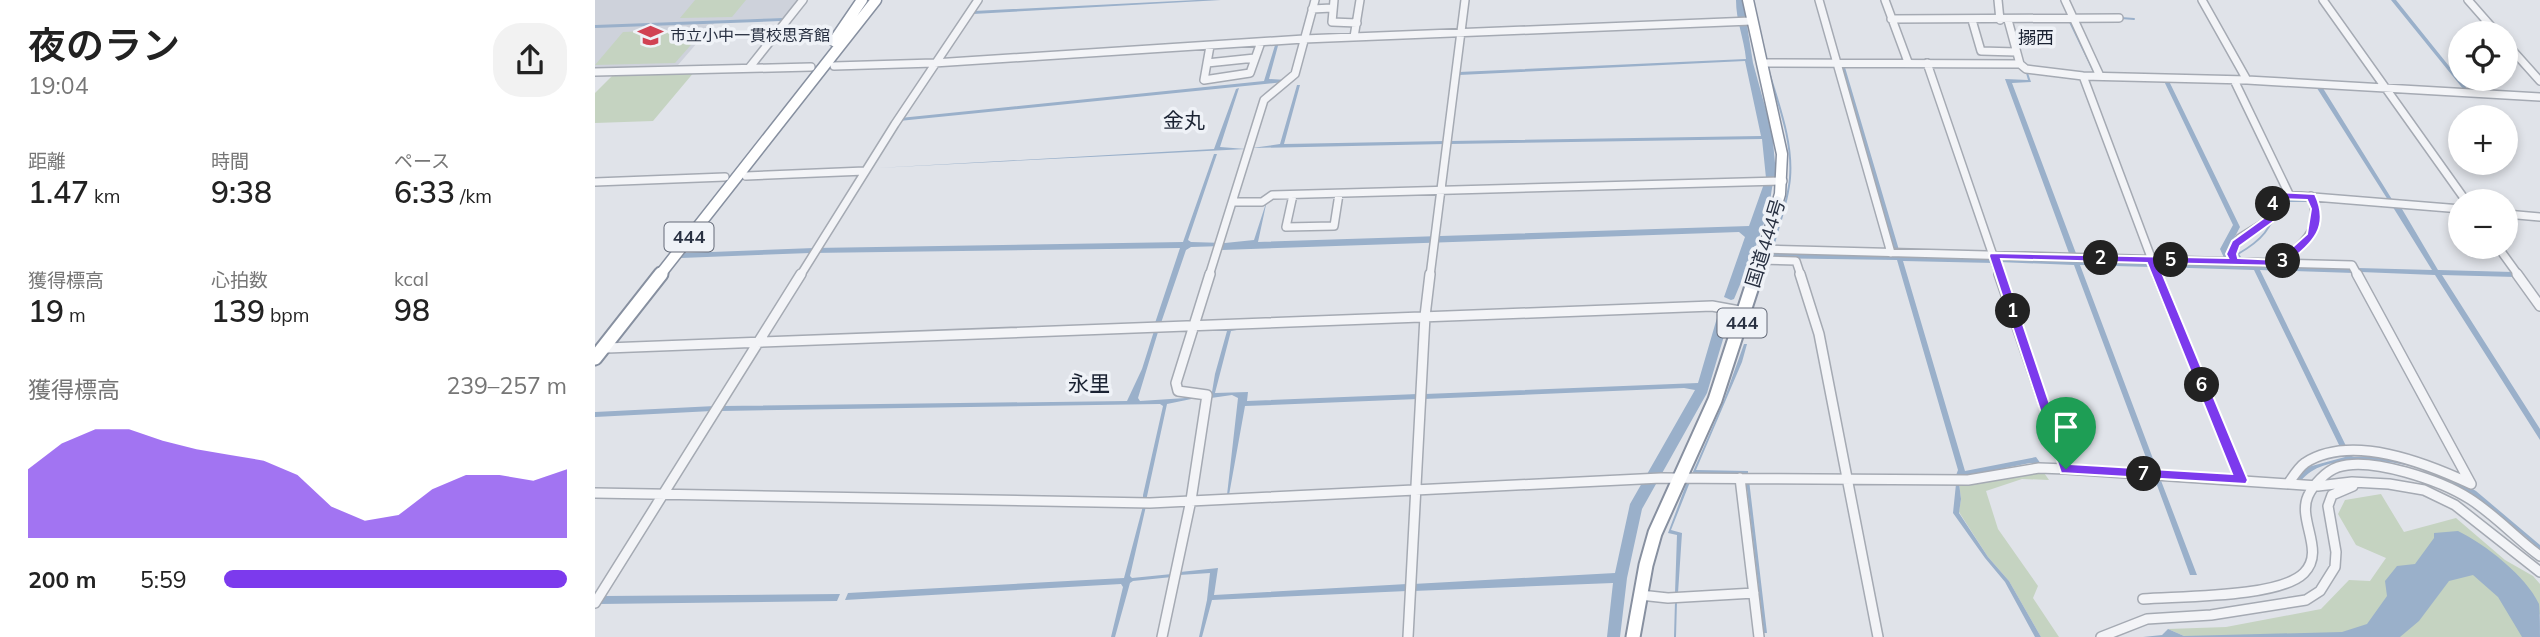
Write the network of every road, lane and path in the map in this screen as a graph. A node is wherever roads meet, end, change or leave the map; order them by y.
1 (803, 0) edge
2 (862, 0) edge
3 (876, 0) edge
4 (886, 0) edge
5 (978, 0) edge
6 (1315, 0) edge
7 (1334, 0) edge
8 (1360, 0) edge
9 (1465, 0) edge
10 (1748, 0) edge
11 (1819, 0) edge
12 (1885, 0) edge
13 (1998, 0) edge
14 (2065, 0) edge
15 (2203, 0) edge
16 (2323, 0) edge
17 (2468, 0) edge
18 (1332, 8) junction
19 (1312, 9) junction
20 (1891, 19) junction
21 (2119, 19) dead end
22 (1972, 20) junction
23 (2004, 20) junction
24 (2072, 20) junction
25 (1745, 21) junction
26 (2486, 21) edge
27 (1357, 23) junction
28 (1461, 33) junction
29 (1354, 37) junction
30 (1304, 39) junction
31 (1261, 42) junction
32 (1210, 46) junction
33 (2017, 52) junction
34 (2518, 56) edge
35 (1255, 58) junction
36 (1836, 62) junction
37 (1907, 62) junction
38 (934, 63) junction
39 (1207, 63) junction
40 (1761, 63) junction
41 (1927, 63) junction
42 (2020, 64) junction
43 (834, 66) dead end
44 (749, 68) junction
45 (595, 72) edge
46 (813, 72) junction
47 (2083, 76) junction
48 (2100, 76) junction
49 (2234, 80) junction
50 (2247, 80) junction
51 (2540, 81) edge
52 (2386, 88) junction
53 (2540, 97) edge
54 (784, 117) junction
55 (865, 171) junction
56 (746, 176) dead end
57 (725, 177) dead end
58 (1779, 181) junction
59 (595, 182) edge
60 (2458, 189) edge
61 (1441, 191) junction
62 (1339, 194) junction
63 (2289, 194) junction
64 (1293, 195) junction
65 (2311, 196) junction
66 (1233, 202) junction
67 (2448, 208) edge
68 (2518, 215) edge
69 (2540, 217) edge
70 (1891, 253) junction
71 (1761, 255) junction
72 (1994, 256) junction
73 (2151, 259) junction
74 (2507, 259) edge
75 (2234, 262) junction
76 (2280, 264) junction
77 (2540, 306) edge
78 (1745, 312) junction
79 (1425, 316) junction
80 (1193, 325) junction
81 (758, 342) junction
82 (607, 348) dead end
83 (595, 358) edge
84 (2066, 469) junction
85 (1679, 477) junction
86 (1741, 478) junction
87 (1848, 479) junction
88 (2241, 480) junction
89 (2288, 484) junction
90 (2359, 484) junction
91 (2318, 486) junction
92 (1415, 489) junction
93 (595, 493) edge
94 (664, 493) junction
95 (1191, 500) junction
96 (2540, 556) edge
97 (2540, 572) edge
98 (1754, 593) junction
99 (1640, 595) junction
100 (2143, 599) dead end
101 (595, 603) edge
102 (1162, 637) edge
103 (1408, 637) edge
104 (1633, 637) edge
105 (1759, 637) edge
106 (1878, 637) edge
107 (2101, 637) edge

1 - 44 street
2 - 54 highway
3 - 46 highway, 444
4 - 46 highway
5 - 38 street
6 - 19 street
7 - 18 street
8 - 27 street
9 - 28 street
10 - 25 highway, 国道444号 / 444
11 - 36 street
12 - 20 street
13 - 23 street
14 - 24 street
15 - 50 street
16 - 52 street
17 - 26 street
18 - 19 street
18 - 27 street
19 - 30 street
20 - 22 street
20 - 37 street
21 - 24 street
22 - 23 street
22 - 33 street
23 - 24 street
23 - 33 street
24 - 48 street
25 - 28 street
25 - 40 highway, 国道444号 / 444
27 - 29 street
28 - 29 street
28 - 61 street
29 - 30 street
30 - 31 street
30 - 66 street
31 - 32 street
31 - 35 street
32 - 38 street
32 - 39 street
33 - 42 street
34 - 51 street
35 - 39 street
35 - 39 street
36 - 37 street
36 - 40 street
36 - 70 street
37 - 41 street
38 - 43 street
38 - 55 street
40 - 58 highway, 国道444号 / 444
41 - 42 street
41 - 72 street
42 - 47 street
44 - 45 street
44 - 46 street
46 - 54 highway, 444
47 - 48 street
47 - 73 street
48 - 49 street
49 - 50 street
49 - 63 street
50 - 52 street
52 - 53 street
52 - 60 street
54 - 83 highway, 444
55 - 56 street
55 - 81 street
57 - 59 street
58 - 61 street
58 - 71 highway, 国道444号 / 444
61 - 62 street
61 - 79 street
62 - 64 street
62 - 64 street
63 - 65 street
63 - 75 street
64 - 66 street
65 - 67 street
65 - 76 street
66 - 80 street
68 - 69 street
70 - 71 street
70 - 72 street
71 - 78 highway, 国道444号 / 444
71 - 87 street
72 - 73 street
72 - 84 street
73 - 75 street
73 - 88 street
74 - 77 street
75 - 76 street
76 - 89 street
78 - 79 street
78 - 85 highway, 国道444号 / 444
79 - 80 street
79 - 92 street
80 - 81 street
80 - 95 street
81 - 82 street
81 - 94 street
84 - 87 street
84 - 88 street
85 - 86 street
85 - 92 street
85 - 99 highway, 国道444号 / 444
86 - 87 street
86 - 98 street
87 - 106 street
88 - 89 street
89 - 91 street
90 - 91 street
90 - 97 street
90 - 107 street
91 - 96 street
91 - 100 street
92 - 95 street
92 - 103 street
93 - 94 street
94 - 95 street
94 - 101 street
95 - 102 street
98 - 99 street
98 - 105 street
99 - 104 highway, 国道444号 / 444

